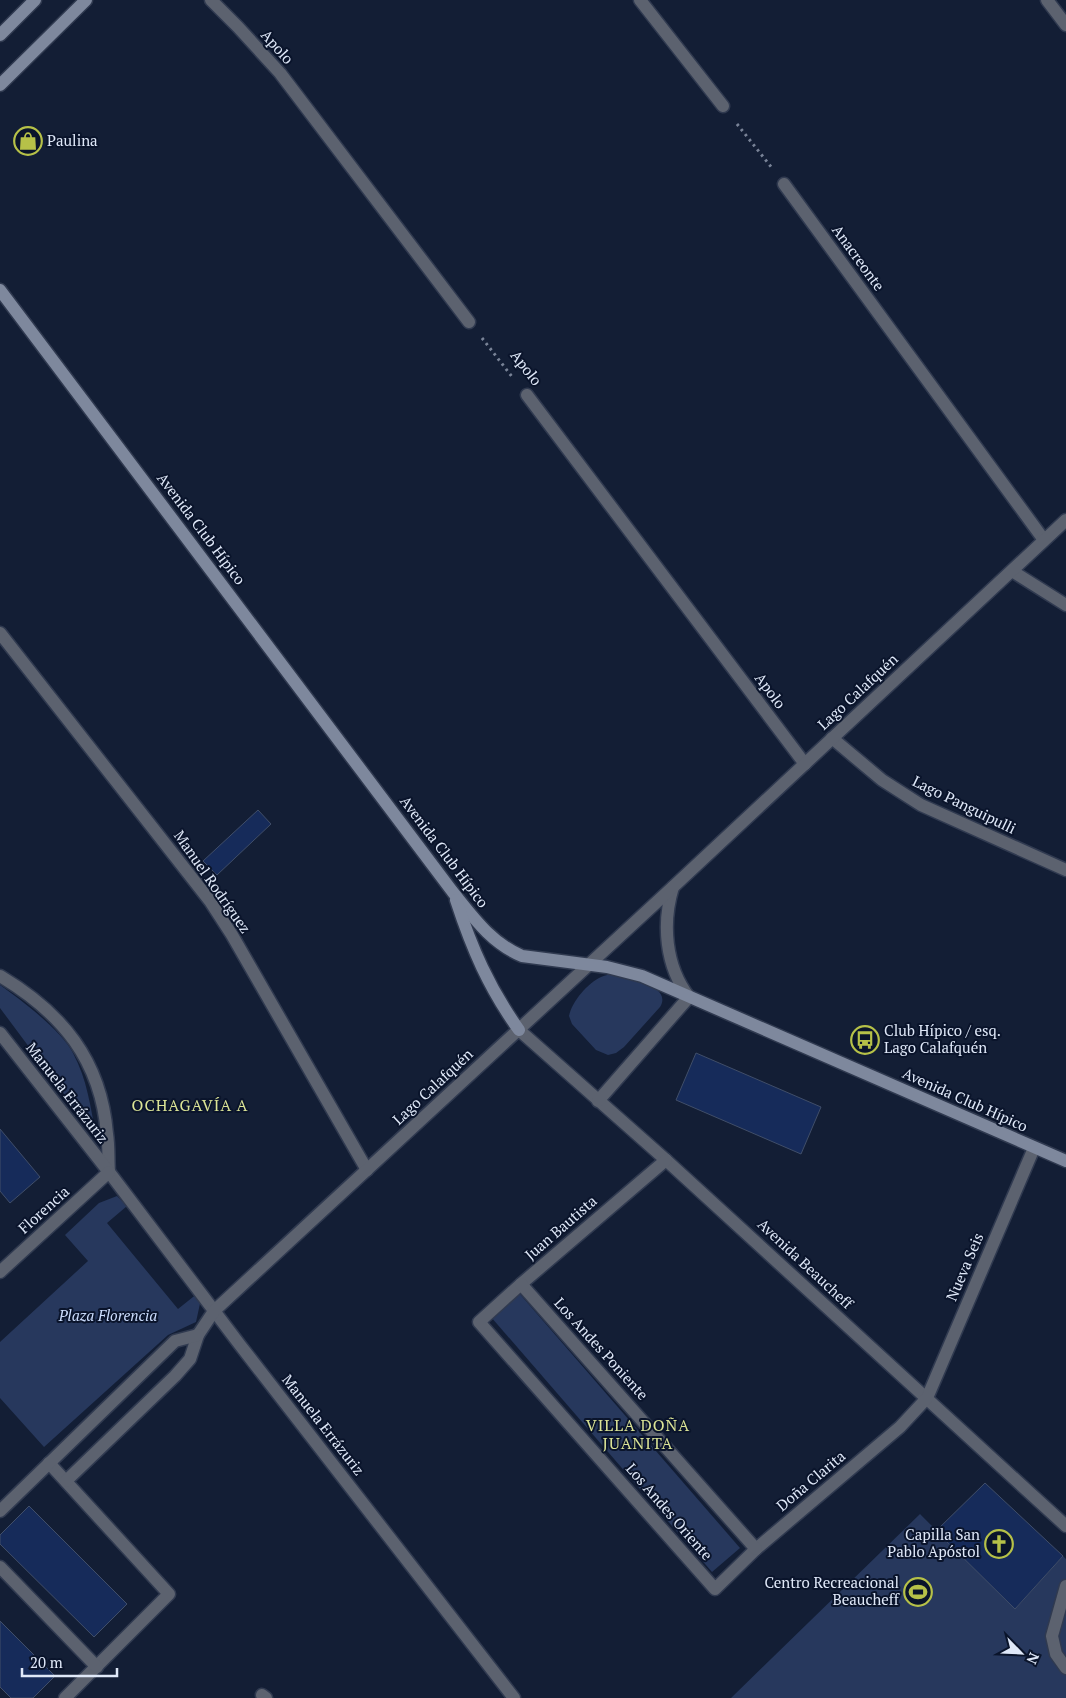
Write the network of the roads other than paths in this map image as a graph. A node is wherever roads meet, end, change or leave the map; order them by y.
1 (35, 0) edge
2 (86, 0) edge
3 (211, 0) edge
4 (640, 0) edge
5 (1047, 0) edge
6 (1066, 25) edge
7 (0, 35) edge
8 (0, 85) edge
9 (723, 106) road end
10 (784, 184) road end
11 (0, 290) edge
12 (469, 322) road end
13 (527, 395) road end
14 (1066, 520) edge
15 (1044, 540) junction
16 (1012, 571) junction
17 (1066, 605) edge
18 (0, 633) edge
19 (832, 738) junction
20 (805, 764) junction
21 (1066, 870) edge
22 (673, 887) junction
23 (452, 891) junction
24 (589, 965) junction
25 (0, 976) edge
26 (689, 997) junction
27 (519, 1030) junction
28 (0, 1033) edge
29 (598, 1101) junction
30 (1034, 1148) junction
31 (666, 1160) junction
32 (1066, 1161) edge
33 (367, 1170) junction
34 (109, 1172) junction
35 (0, 1272) edge
36 (521, 1284) junction
37 (214, 1310) junction
38 (479, 1322) joint
39 (198, 1335) junction
40 (927, 1398) junction
41 (48, 1463) junction
42 (66, 1482) junction
43 (0, 1511) edge
44 (1066, 1526) edge
45 (756, 1549) junction
46 (0, 1567) edge
47 (1066, 1586) edge
48 (715, 1589) joint
49 (1063, 1611) edge
50 (97, 1667) junction
51 (1066, 1668) edge
52 (65, 1698) edge
53 (514, 1698) edge

1 - 7 main road
2 - 8 main road
3 - 12 street, Apolo
4 - 9 street
5 - 6 street
10 - 15 street, Anacreonte
11 - 23 main road, Avenida Club Hípico
13 - 20 street, Apolo
14 - 15 street, Lago Calafquén
15 - 16 street, Lago Calafquén
16 - 17 street
16 - 19 street, Lago Calafquén
18 - 33 street, Manuel Rodríguez
19 - 20 street, Lago Calafquén
19 - 21 street, Lago Panguipulli
20 - 22 street, Lago Calafquén
22 - 24 street, Lago Calafquén
22 - 26 street
23 - 24 main road, Avenida Club Hípico
23 - 27 main road
24 - 26 main road, Avenida Club Hípico
24 - 27 street, Lago Calafquén
25 - 34 street, Manuela Errázuriz
26 - 29 street
26 - 30 main road, Avenida Club Hípico
27 - 29 street, Avenida Beaucheff
27 - 33 street, Lago Calafquén
28 - 34 street, Manuela Errázuriz
29 - 31 street, Avenida Beaucheff
30 - 32 main road, Avenida Club Hípico
30 - 40 street, Nueva Seis
31 - 36 street, Juan Bautista
31 - 40 street, Avenida Beaucheff
33 - 37 street, Lago Calafquén
34 - 35 street, Florencia
34 - 37 street, Manuela Errázuriz
36 - 38 street, Juan Bautista
36 - 45 street, Los Andes Poniente
37 - 39 street, Lago Calafquén
37 - 53 street, Manuela Errázuriz
38 - 48 street, Los Andes Oriente
39 - 41 street
39 - 42 street, Lago Calafquén
40 - 44 street, Avenida Beaucheff
40 - 45 street, Doña Clarita
41 - 42 street
41 - 43 street
42 - 50 street
45 - 48 street, Doña Clarita
46 - 50 street
47 - 49 street
49 - 51 street
50 - 52 street

